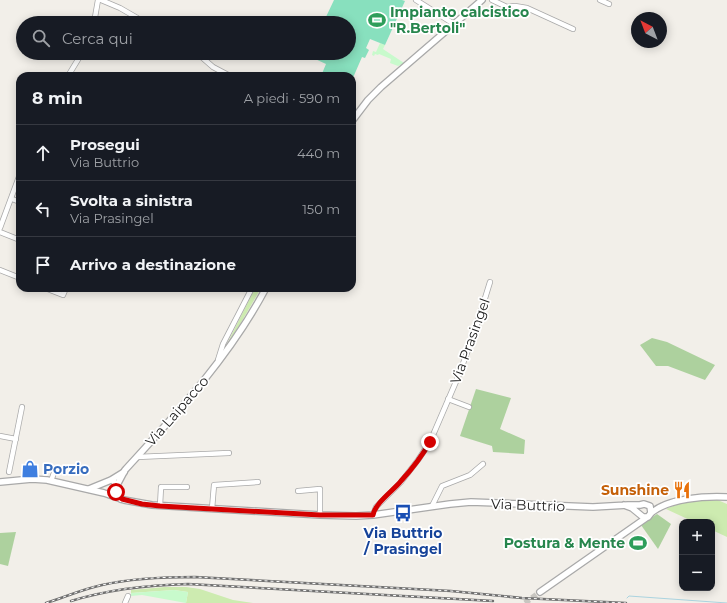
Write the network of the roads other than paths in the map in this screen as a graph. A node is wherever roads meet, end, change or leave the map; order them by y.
1 (100, 0) edge
2 (416, 0) edge
3 (492, 0) edge
4 (518, 0) edge
5 (600, 0) edge
6 (479, 1) edge
7 (609, 4) dead end
8 (515, 6) junction
9 (96, 16) edge
10 (134, 16) edge
11 (454, 24) junction
12 (573, 29) dead end
13 (78, 60) edge
14 (205, 60) edge
15 (70, 72) edge
16 (222, 72) edge
17 (356, 116) edge
18 (16, 186) edge
19 (12, 199) junction
20 (16, 200) edge
21 (0, 228) edge
22 (0, 232) edge
23 (16, 238) edge
24 (0, 270) edge
25 (16, 276) edge
26 (490, 282) dead end
27 (55, 292) edge
28 (64, 292) edge
29 (250, 292) edge
30 (264, 292) edge
31 (216, 365) junction
32 (448, 399) junction
33 (22, 407) dead end
34 (469, 407) dead end
35 (0, 436) edge
36 (16, 439) junction
37 (229, 453) dead end
38 (137, 457) junction
39 (483, 464) dead end
40 (55, 470) dead end
41 (125, 470) junction
42 (9, 472) dead end
43 (51, 481) junction
44 (108, 481) junction
45 (0, 482) edge
46 (258, 482) dead end
47 (187, 487) dead end
48 (116, 488) junction
49 (86, 489) junction
50 (298, 491) dead end
51 (107, 494) junction
52 (727, 497) edge
53 (122, 499) junction
54 (648, 504) junction
55 (668, 504) junction
56 (624, 505) junction
57 (640, 505) junction
58 (160, 506) junction
59 (432, 506) junction
60 (212, 509) junction
61 (651, 513) junction
62 (638, 514) junction
63 (320, 515) junction
64 (373, 515) junction
65 (646, 518) junction
66 (631, 529) junction
67 (540, 592) tunnel mouth
68 (128, 596) dead end
69 (126, 603) edge

1 - 9 street
1 - 10 street
2 - 11 street
3 - 8 street
4 - 8 street
5 - 7 street
6 - 11 street
8 - 12 street
11 - 17 street
13 - 15 street
14 - 16 street
18 - 19 street
19 - 20 street
19 - 21 street
22 - 23 street
24 - 25 street
26 - 32 street, Via Prasingel
27 - 28 street
29 - 31 street, Via Laipacco
30 - 31 street, Via Laipacco
31 - 38 street, Via Laipacco
32 - 34 street, Via Prasingel
32 - 64 street, Via Prasingel
33 - 36 street
35 - 36 street
36 - 42 street
37 - 38 street, Via Laipacco
38 - 41 street, Via Laipacco
39 - 59 street
40 - 43 street
41 - 44 street, Via Laipacco
41 - 48 street, Via Laipacco
43 - 45 street, Via Buttrio
43 - 49 street, Via Buttrio
44 - 48 street
44 - 49 street
44 - 51 street
46 - 60 street
47 - 58 street
48 - 51 street
48 - 53 street
49 - 51 street, Via Buttrio
50 - 63 street
51 - 53 street, Via Buttrio
52 - 55 street, Via Buttrio
53 - 58 street, Via Buttrio
54 - 55 street, Via Buttrio
54 - 57 street, Via Buttrio
54 - 61 street
55 - 61 street, Via Buttrio
56 - 57 street, Via Buttrio
56 - 59 street, Via Buttrio
56 - 62 street
57 - 62 street
58 - 60 street, Via Buttrio
59 - 64 street, Via Buttrio
60 - 63 street, Via Buttrio
61 - 65 street, Via Buttrio
62 - 65 street
62 - 66 street
63 - 64 street, Via Buttrio
65 - 66 street, Via Buttrio
66 - 67 street, Via Buttrio
68 - 69 street

